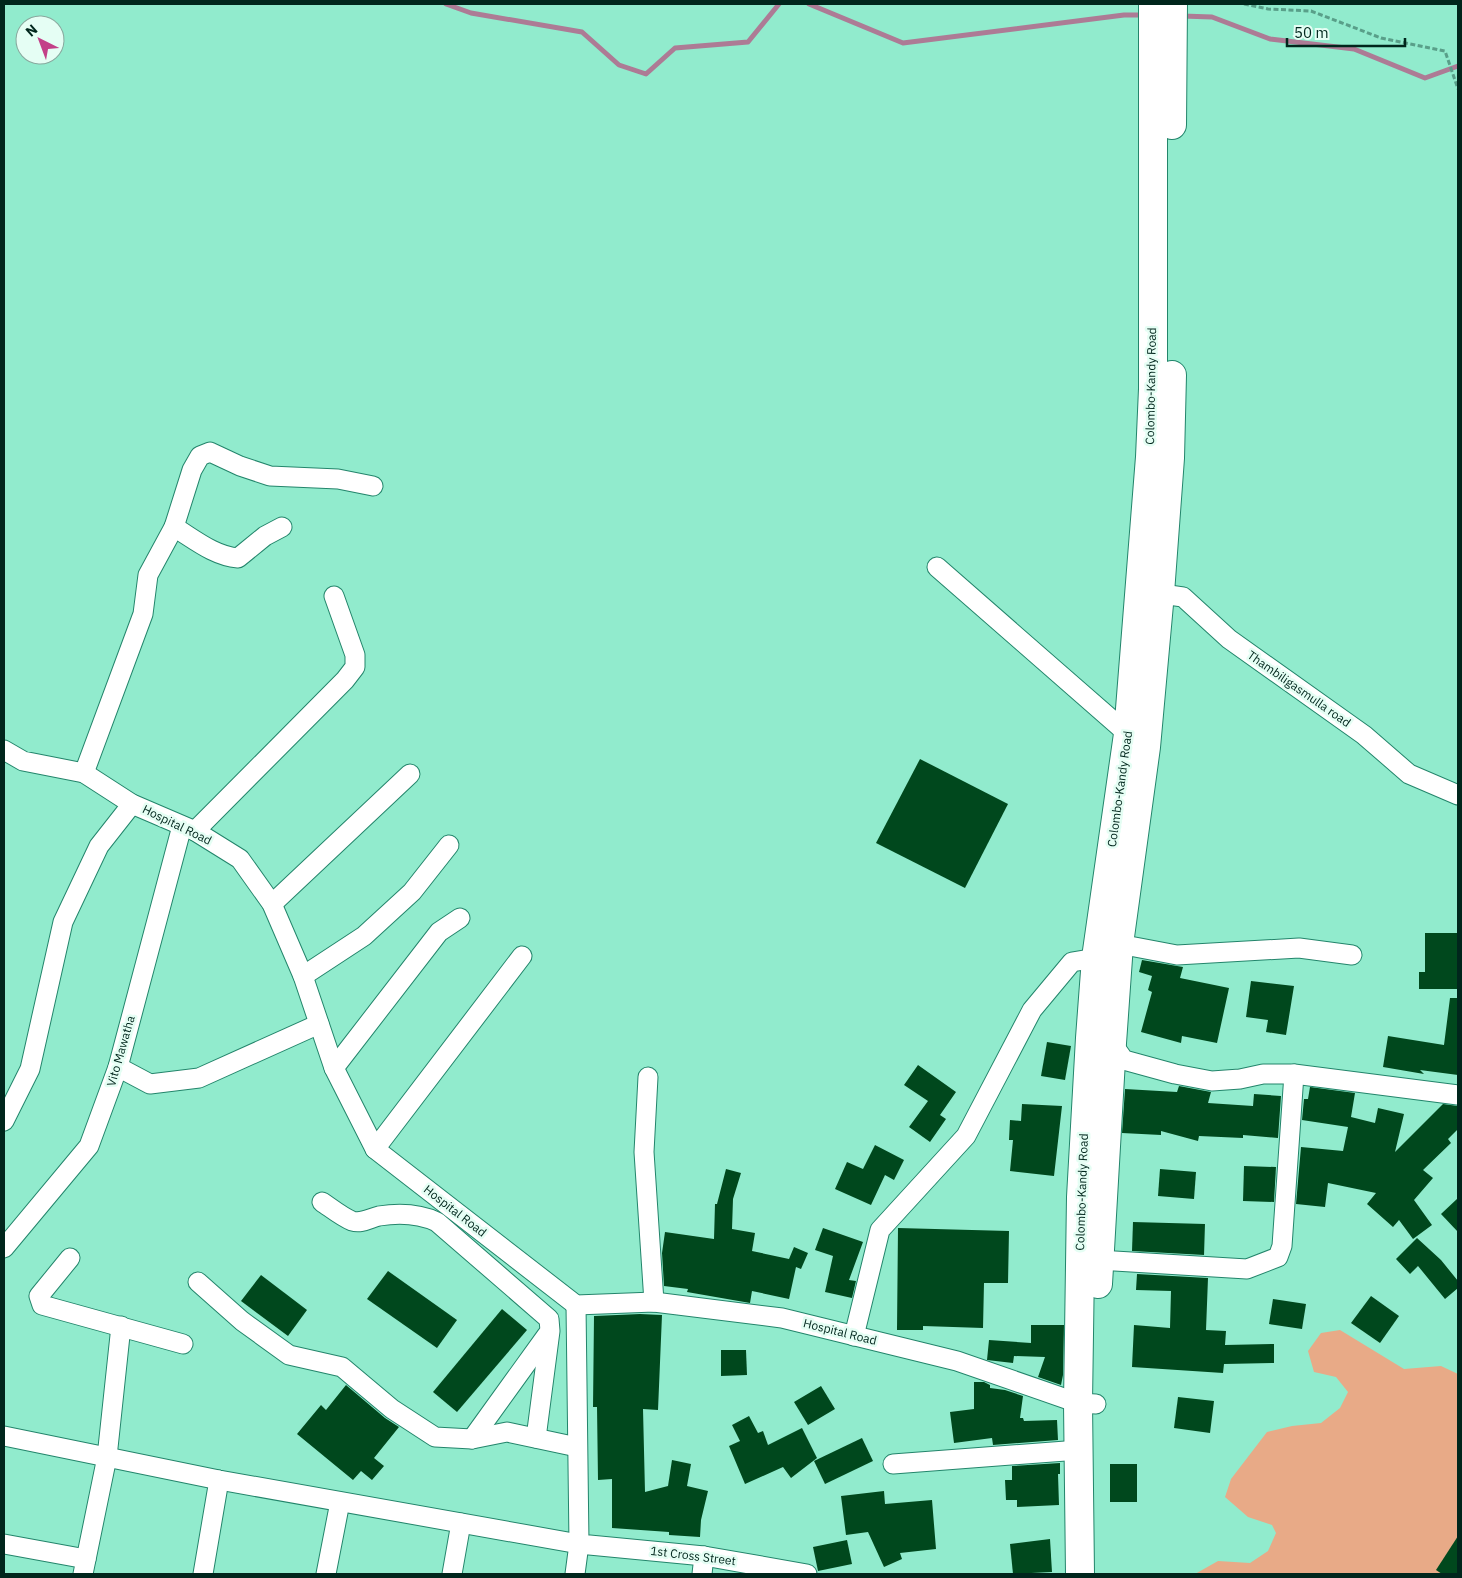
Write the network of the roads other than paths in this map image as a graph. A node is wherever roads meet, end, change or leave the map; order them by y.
1 (1153, 4) edge
2 (1173, 4) edge
3 (1163, 82) junction
4 (373, 486) dead end
5 (174, 527) junction
6 (282, 527) dead end
7 (937, 567) dead end
8 (1150, 593) junction
9 (334, 596) dead end
10 (1128, 734) junction
11 (4, 750) edge
12 (84, 773) junction
13 (410, 774) dead end
14 (1458, 795) edge
15 (132, 804) junction
16 (189, 829) junction
17 (449, 845) dead end
18 (272, 904) junction
19 (460, 918) dead end
20 (1120, 944) junction
21 (522, 956) dead end
22 (1352, 956) dead end
23 (1096, 958) junction
24 (303, 976) junction
25 (319, 1024) junction
26 (1101, 1041) junction
27 (118, 1067) junction
28 (334, 1068) junction
29 (1294, 1074) junction
30 (648, 1077) dead end
31 (1458, 1095) edge
32 (4, 1121) edge
33 (375, 1149) junction
34 (322, 1202) dead end
35 (4, 1248) edge
36 (70, 1258) dead end
37 (1098, 1260) junction
38 (198, 1282) dead end
39 (654, 1302) junction
40 (576, 1305) junction
41 (121, 1326) junction
42 (550, 1331) junction
43 (854, 1336) junction
44 (183, 1344) dead end
45 (1087, 1403) junction
46 (4, 1436) edge
47 (536, 1438) junction
48 (472, 1440) junction
49 (578, 1447) junction
50 (1079, 1450) junction
51 (107, 1457) junction
52 (893, 1464) dead end
53 (219, 1480) junction
54 (340, 1502) junction
55 (461, 1523) junction
56 (4, 1544) edge
57 (579, 1544) junction
58 (703, 1565) edge
59 (85, 1567) edge
60 (203, 1574) edge
61 (326, 1574) edge
62 (452, 1574) edge
63 (576, 1574) edge
64 (807, 1574) edge
65 (1080, 1574) edge
66 (1098, 1574) edge

1 - 3 highway, Colombo-Kandy Road
2 - 3 highway, Colombo-Kandy Road
3 - 8 highway, Colombo-Kandy Road
4 - 5 street
5 - 6 street
5 - 12 street
7 - 10 street
8 - 10 highway, Colombo-Kandy Road
8 - 14 street, Thambiligasmulla road
8 - 20 highway, Colombo-Kandy Road
9 - 16 street
10 - 23 highway, Colombo-Kandy Road
11 - 12 street, Hospital Road
12 - 15 street, Hospital Road
13 - 18 street
15 - 16 street, Hospital Road
15 - 32 street
16 - 18 street, Hospital Road
16 - 27 street, Vito Mawatha
17 - 24 street
18 - 24 street, Hospital Road
19 - 28 street
20 - 22 street
20 - 26 highway, Colombo-Kandy Road
21 - 33 street
23 - 26 highway, Colombo-Kandy Road
23 - 43 street
24 - 25 street, Hospital Road
25 - 27 street
25 - 28 street, Hospital Road
26 - 29 street
26 - 37 highway, Colombo-Kandy Road
26 - 45 highway, Colombo-Kandy Road
27 - 35 street, Vito Mawatha
28 - 33 street, Hospital Road
29 - 31 street
29 - 37 street
30 - 39 street
33 - 40 street, Hospital Road
34 - 42 street
36 - 41 street
37 - 45 highway, Colombo-Kandy Road
38 - 48 street
39 - 40 street, Hospital Road
39 - 43 street, Hospital Road
40 - 49 street
41 - 44 street
41 - 51 street
42 - 47 street
42 - 48 street
43 - 45 street, Hospital Road
45 - 50 highway, Colombo-Kandy Road
45 - 66 highway, Colombo-Kandy Road
46 - 51 street, 1st Cross Street
47 - 48 street
47 - 49 street
49 - 57 street
50 - 52 street
50 - 65 highway, Colombo-Kandy Road
51 - 53 street, 1st Cross Street
51 - 59 street
53 - 54 street, 1st Cross Street
53 - 60 street
54 - 55 street, 1st Cross Street
54 - 61 street
55 - 57 street, 1st Cross Street
55 - 62 street
56 - 59 street
57 - 58 street, 1st Cross Street
57 - 63 street
58 - 64 street, 1st Cross Street

